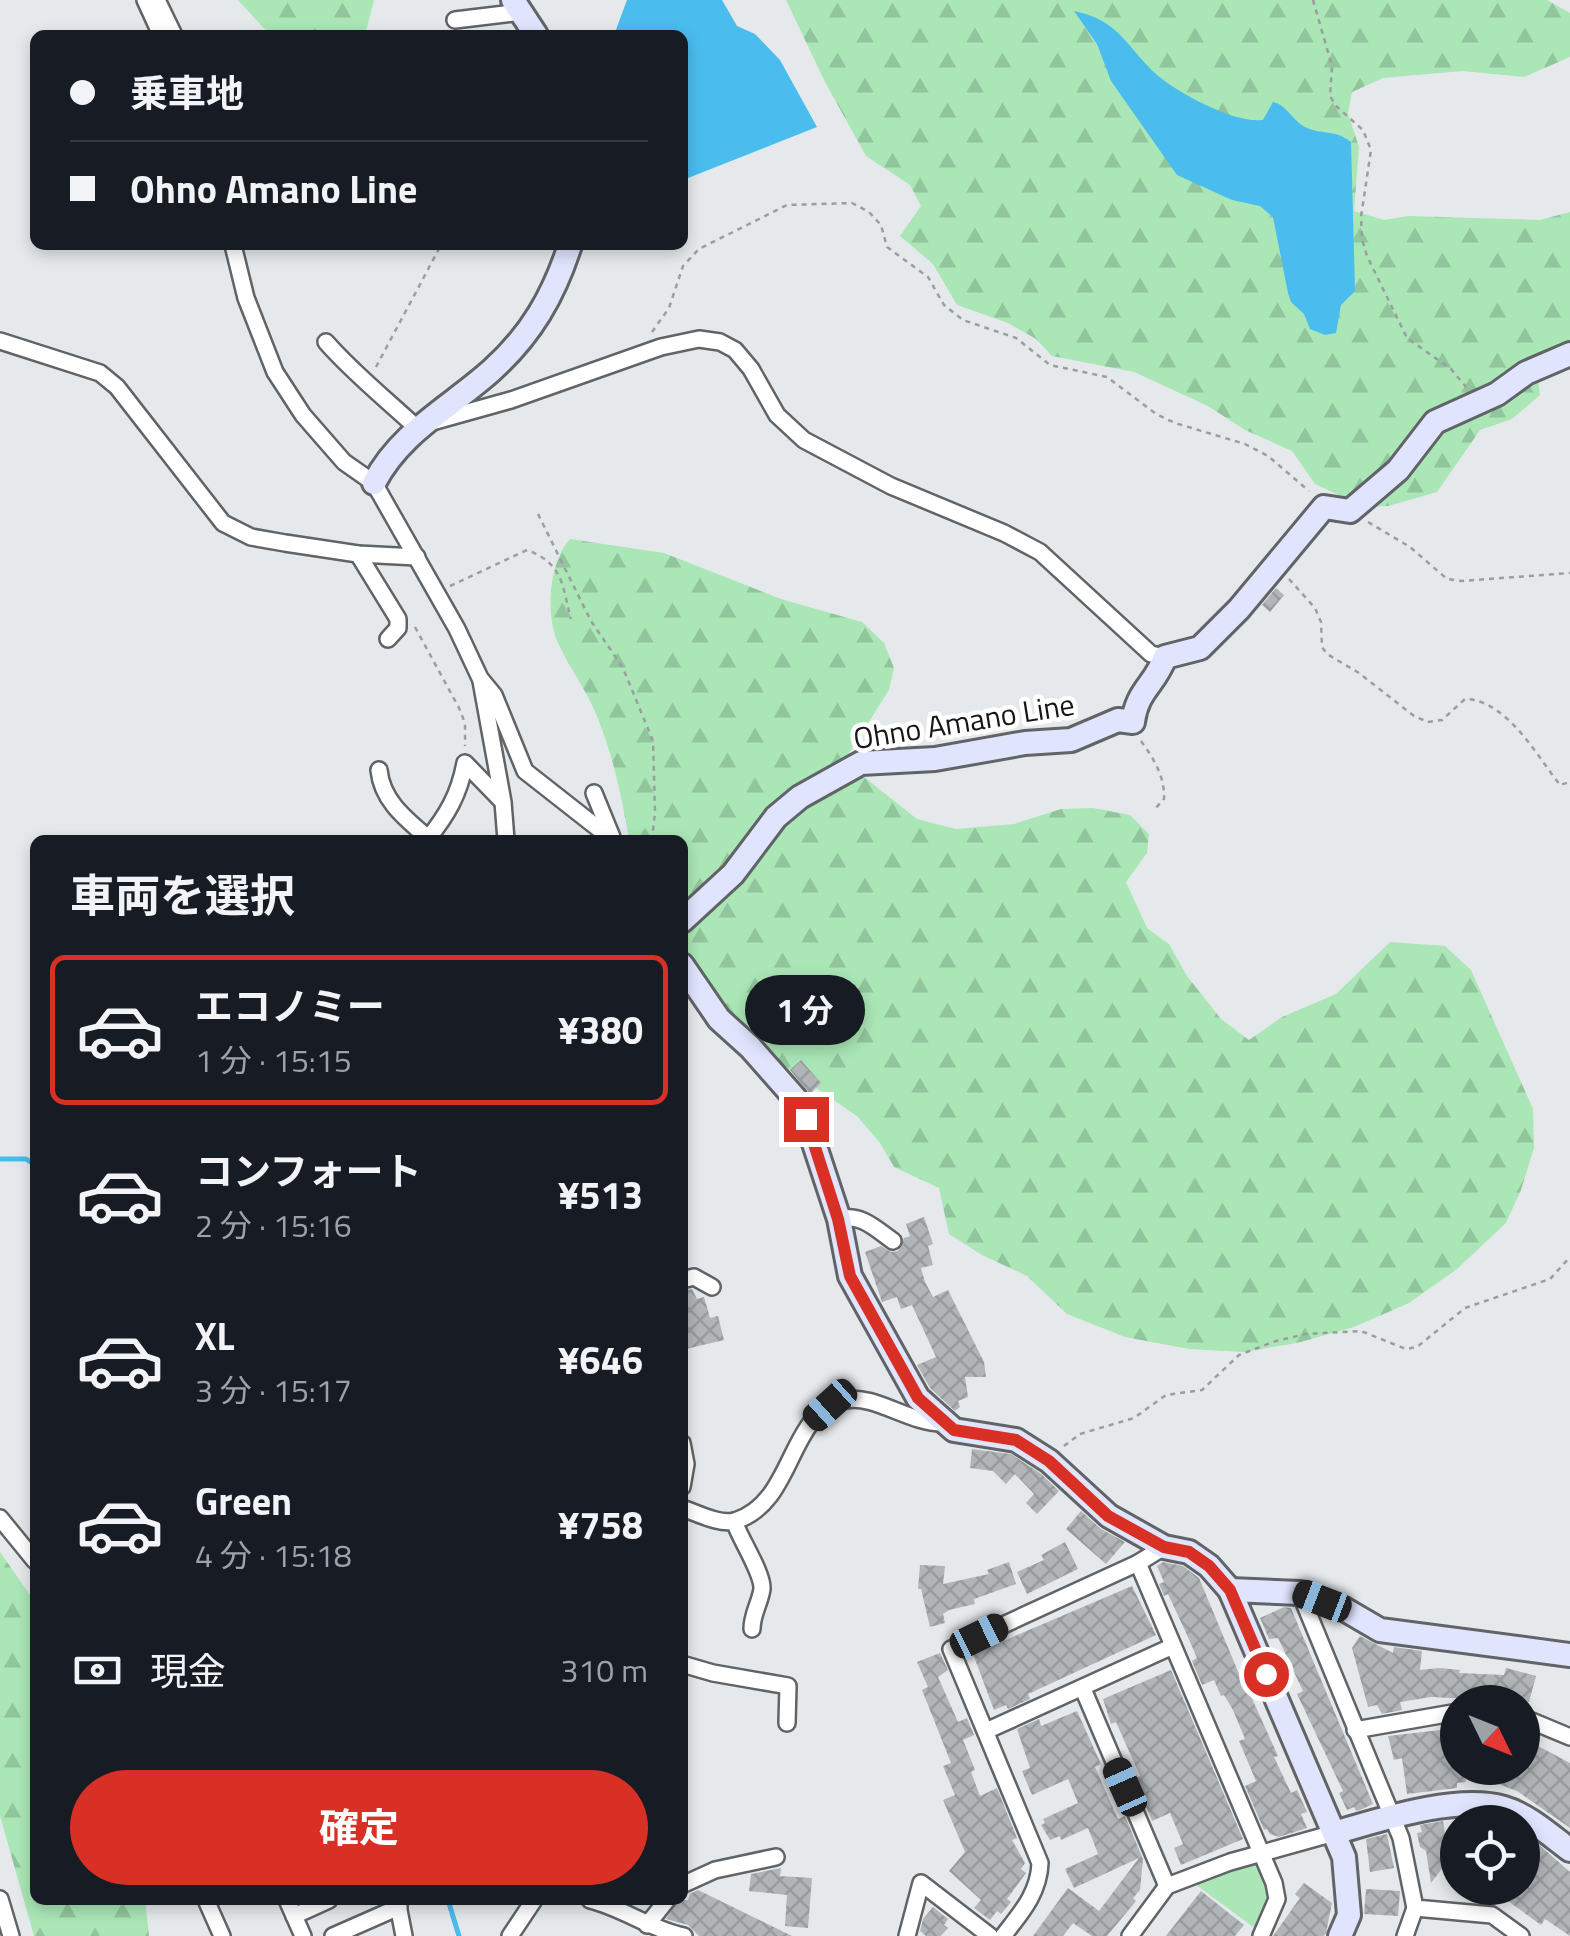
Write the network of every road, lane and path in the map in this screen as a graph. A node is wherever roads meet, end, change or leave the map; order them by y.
1 (146, 0) edge
2 (156, 0) edge
3 (1313, 0) edge
4 (517, 6) edge
5 (456, 20) dead end
6 (159, 30) edge
7 (171, 30) edge
8 (533, 30) edge
9 (234, 250) edge
10 (438, 250) edge
11 (568, 250) edge
12 (648, 336) dead end
13 (0, 341) edge
14 (326, 342) dead end
15 (1570, 354) edge
16 (368, 382) junction
17 (1476, 403) junction
18 (421, 427) junction
19 (374, 482) junction
20 (1324, 507) junction
21 (1350, 511) junction
22 (538, 514) dead end
23 (358, 554) junction
24 (418, 557) junction
25 (1276, 564) junction
26 (1570, 574) edge
27 (437, 592) junction
28 (572, 620) dead end
29 (414, 626) dead end
30 (388, 639) dead end
31 (1165, 658) junction
32 (480, 678) junction
33 (1133, 722) junction
34 (465, 763) junction
35 (380, 770) dead end
36 (1570, 782) edge
37 (594, 792) dead end
38 (503, 802) junction
39 (1154, 810) dead end
40 (424, 835) edge
41 (431, 835) edge
42 (506, 835) edge
43 (606, 835) edge
44 (610, 835) edge
45 (653, 835) edge
46 (688, 915) edge
47 (688, 979) edge
48 (838, 1219) junction
49 (893, 1241) dead end
50 (1570, 1256) edge
51 (688, 1278) edge
52 (712, 1288) dead end
53 (943, 1423) junction
54 (1049, 1461) junction
55 (688, 1510) edge
56 (0, 1518) edge
57 (734, 1521) junction
58 (1164, 1547) junction
59 (30, 1555) edge
60 (1138, 1563) junction
61 (1230, 1590) junction
62 (1300, 1592) junction
63 (752, 1628) dead end
64 (1173, 1646) junction
65 (1570, 1655) edge
66 (688, 1666) edge
67 (1083, 1688) junction
68 (1440, 1715) edge
69 (787, 1723) dead end
70 (1540, 1724) edge
71 (1355, 1730) junction
72 (986, 1731) junction
73 (1570, 1737) edge
74 (1392, 1816) junction
75 (1334, 1833) junction
76 (1570, 1850) edge
77 (1264, 1852) junction
78 (776, 1858) dead end
79 (688, 1880) edge
80 (1167, 1886) junction
81 (0, 1898) edge
82 (208, 1905) edge
83 (396, 1905) edge
84 (398, 1905) edge
85 (531, 1905) edge
86 (606, 1905) edge
87 (663, 1905) edge
88 (290, 1908) edge
89 (1415, 1908) junction
90 (647, 1925) junction
91 (11, 1936) edge
92 (222, 1936) edge
93 (303, 1936) edge
94 (333, 1936) edge
95 (404, 1936) edge
96 (510, 1936) edge
97 (684, 1936) edge
98 (906, 1936) edge
99 (990, 1936) edge
100 (1003, 1936) edge
101 (1130, 1936) edge
102 (1261, 1936) edge
103 (1340, 1936) edge
104 (1405, 1936) edge
105 (1521, 1936) edge

1 - 6 street
2 - 7 street
3 - 17 path
4 - 5 street
4 - 8 main road
9 - 19 street
10 - 16 path
11 - 18 main road
12 - 20 path
13 - 23 street
14 - 16 street
15 - 17 main road
16 - 18 street
17 - 21 main road
18 - 19 main road
18 - 31 street
19 - 24 street
20 - 21 main road
20 - 25 main road
21 - 26 path
22 - 45 path
23 - 24 street
23 - 30 street
24 - 27 street
25 - 31 main road
25 - 36 path
27 - 28 path
27 - 32 street
29 - 34 path
31 - 33 main road
32 - 38 street
32 - 43 street
33 - 39 path
33 - 46 main road, Ohno Amano Line
34 - 38 street
34 - 41 street
35 - 40 street
37 - 44 street
38 - 42 street
47 - 48 main road
48 - 49 street
48 - 53 main road
50 - 54 path
51 - 52 street
53 - 54 main road
53 - 57 street
54 - 58 main road
55 - 57 street
56 - 59 street
57 - 63 street
58 - 60 street
58 - 61 main road
60 - 64 street
60 - 72 street
61 - 62 main road
61 - 75 main road
62 - 65 main road
62 - 71 street
64 - 67 street
64 - 77 street
66 - 69 street
67 - 72 street
67 - 80 street
68 - 71 street
70 - 73 street
71 - 74 street
72 - 100 street
74 - 75 main road
74 - 76 main road
74 - 89 street
75 - 77 street
75 - 103 main road
77 - 80 street
77 - 102 street
78 - 79 street
80 - 101 street
81 - 91 street
82 - 92 street
83 - 94 street
84 - 95 street
85 - 96 street
86 - 90 street
87 - 90 street
88 - 93 street
89 - 104 street
89 - 105 street
90 - 97 street
98 - 99 street

